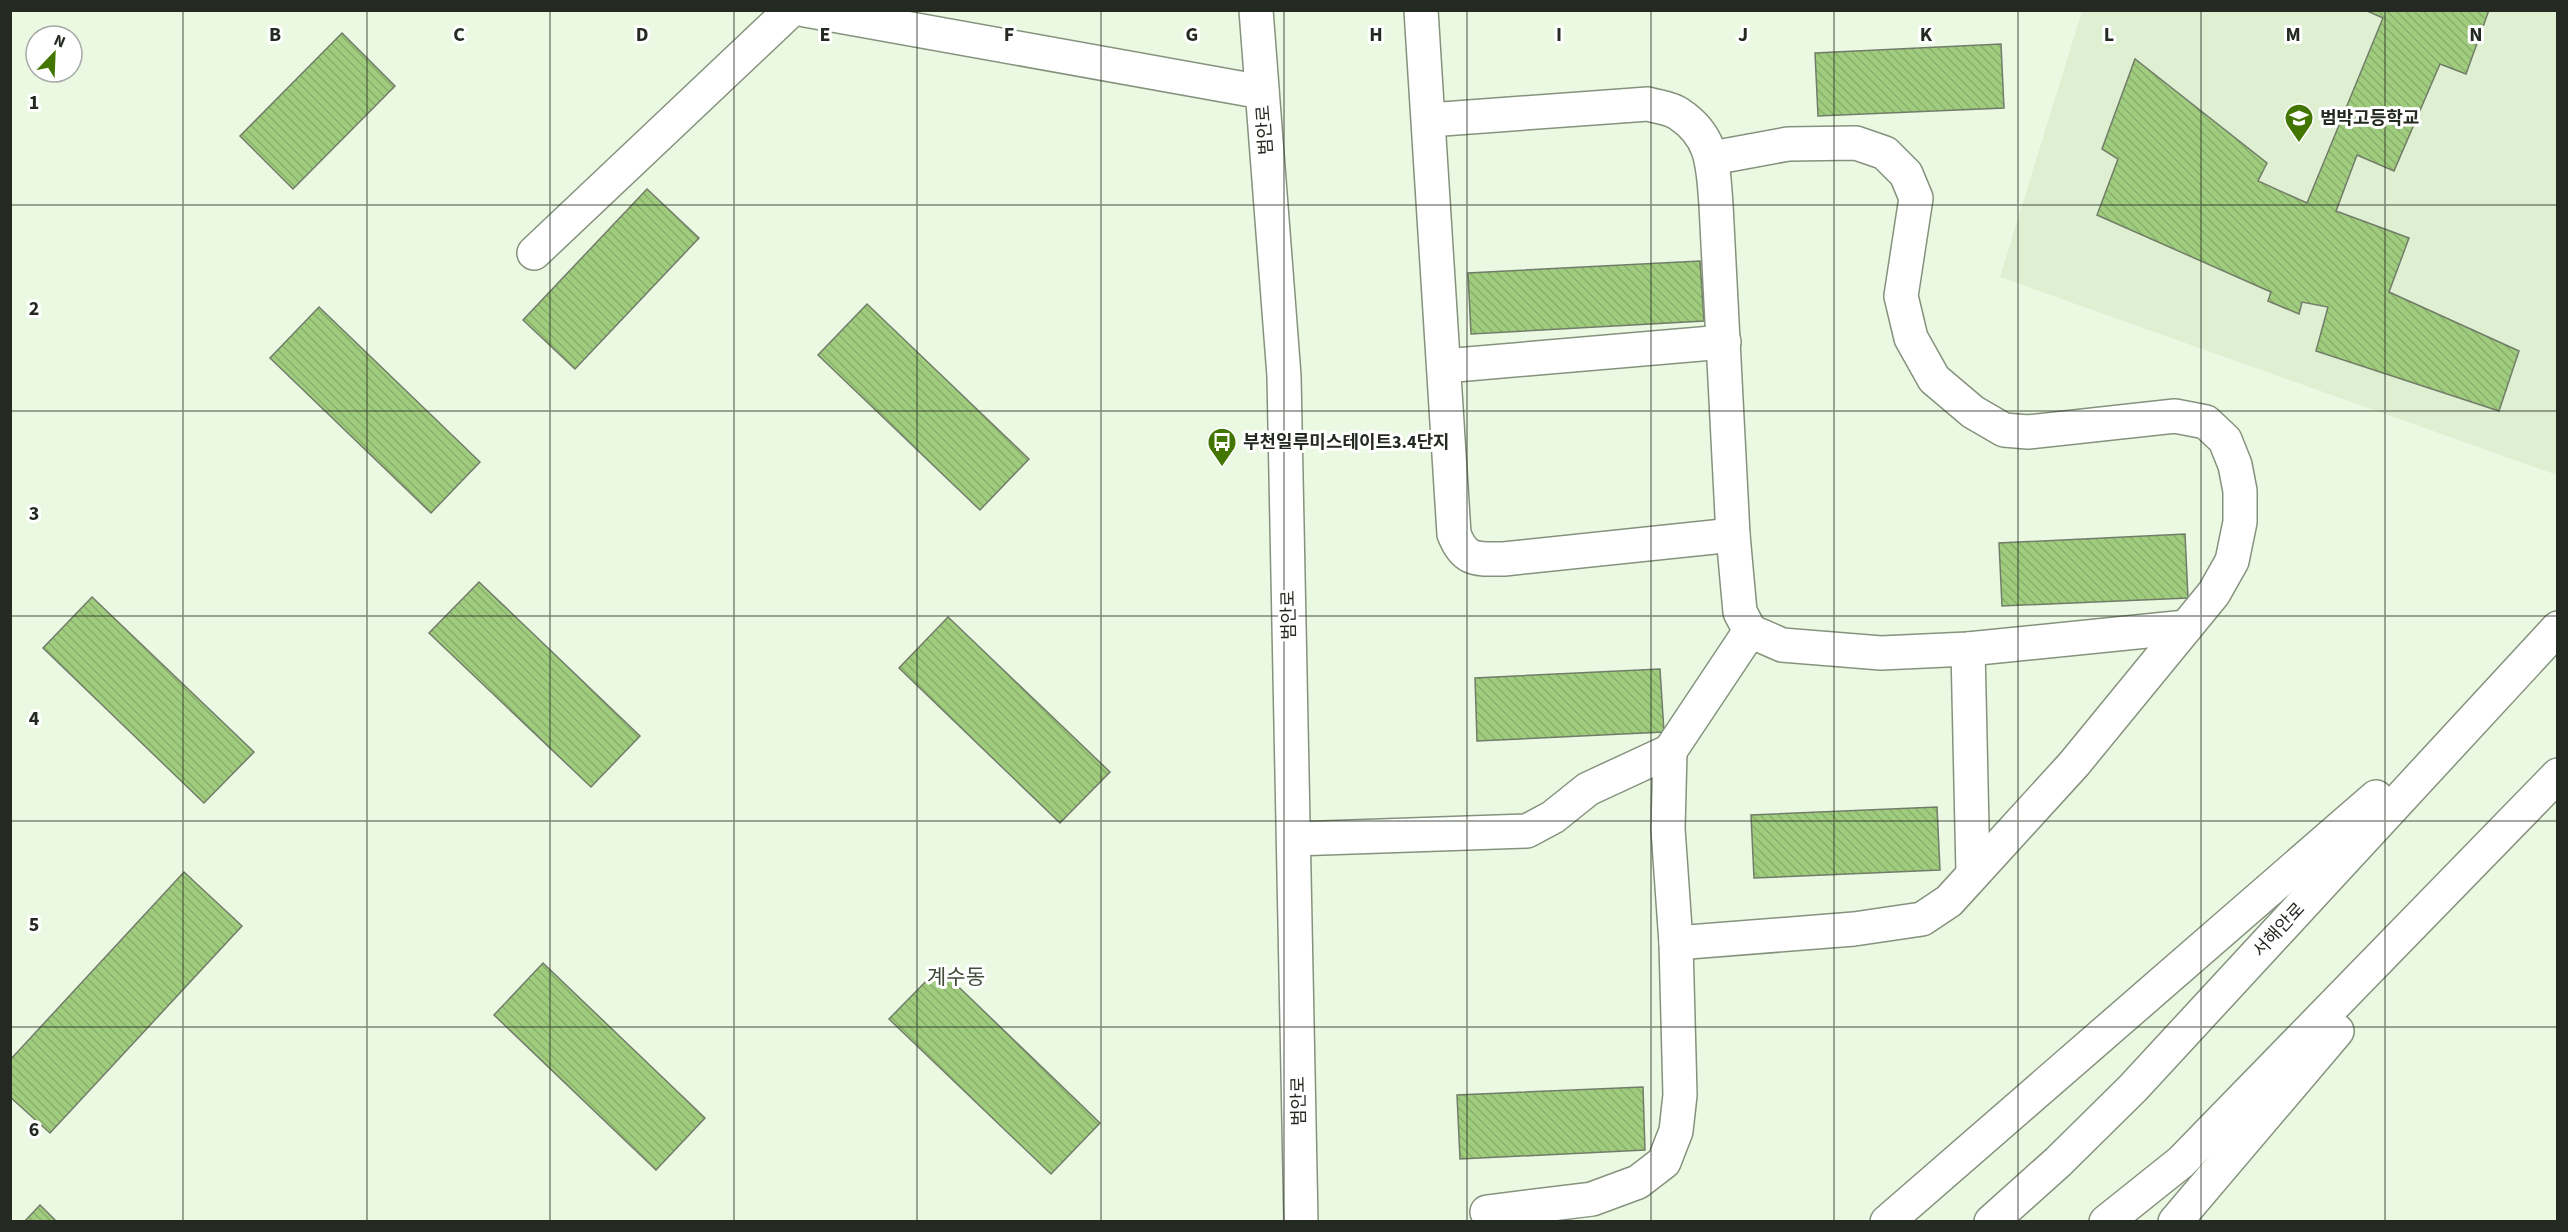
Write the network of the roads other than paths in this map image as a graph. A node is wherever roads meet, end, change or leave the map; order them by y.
1 (791, 10) edge
2 (805, 10) edge
3 (1257, 10) edge
4 (1421, 10) edge
5 (1262, 92) junction
6 (1429, 120) junction
7 (1712, 158) junction
8 (534, 253) dead end
9 (1724, 342) junction
10 (1444, 366) junction
11 (1733, 536) junction
12 (2186, 627) junction
13 (2558, 628) edge
14 (1750, 631) junction
15 (1968, 649) junction
16 (2498, 691) junction
17 (1670, 751) junction
18 (2558, 776) edge
19 (1294, 839) junction
20 (1973, 874) junction
21 (1676, 943) junction
22 (1487, 1212) dead end
23 (1301, 1221) edge
24 (1887, 1221) edge
25 (1991, 1221) edge
26 (2106, 1221) edge
27 (2175, 1221) edge

1 - 8 street
2 - 5 street
3 - 5 street, 범안로
4 - 6 street
5 - 19 street, 범안로
6 - 7 street
6 - 10 street
7 - 9 street
7 - 12 street
9 - 10 street
9 - 11 street
10 - 11 street
11 - 14 street
12 - 15 street
12 - 20 street
13 - 16 street, 서해안로
14 - 15 street
14 - 17 street
15 - 20 street
16 - 24 street
16 - 25 street, 서해안로
17 - 19 street
17 - 21 street
18 - 26 street
18 - 27 street
19 - 23 street, 범안로
20 - 21 street
21 - 22 street

